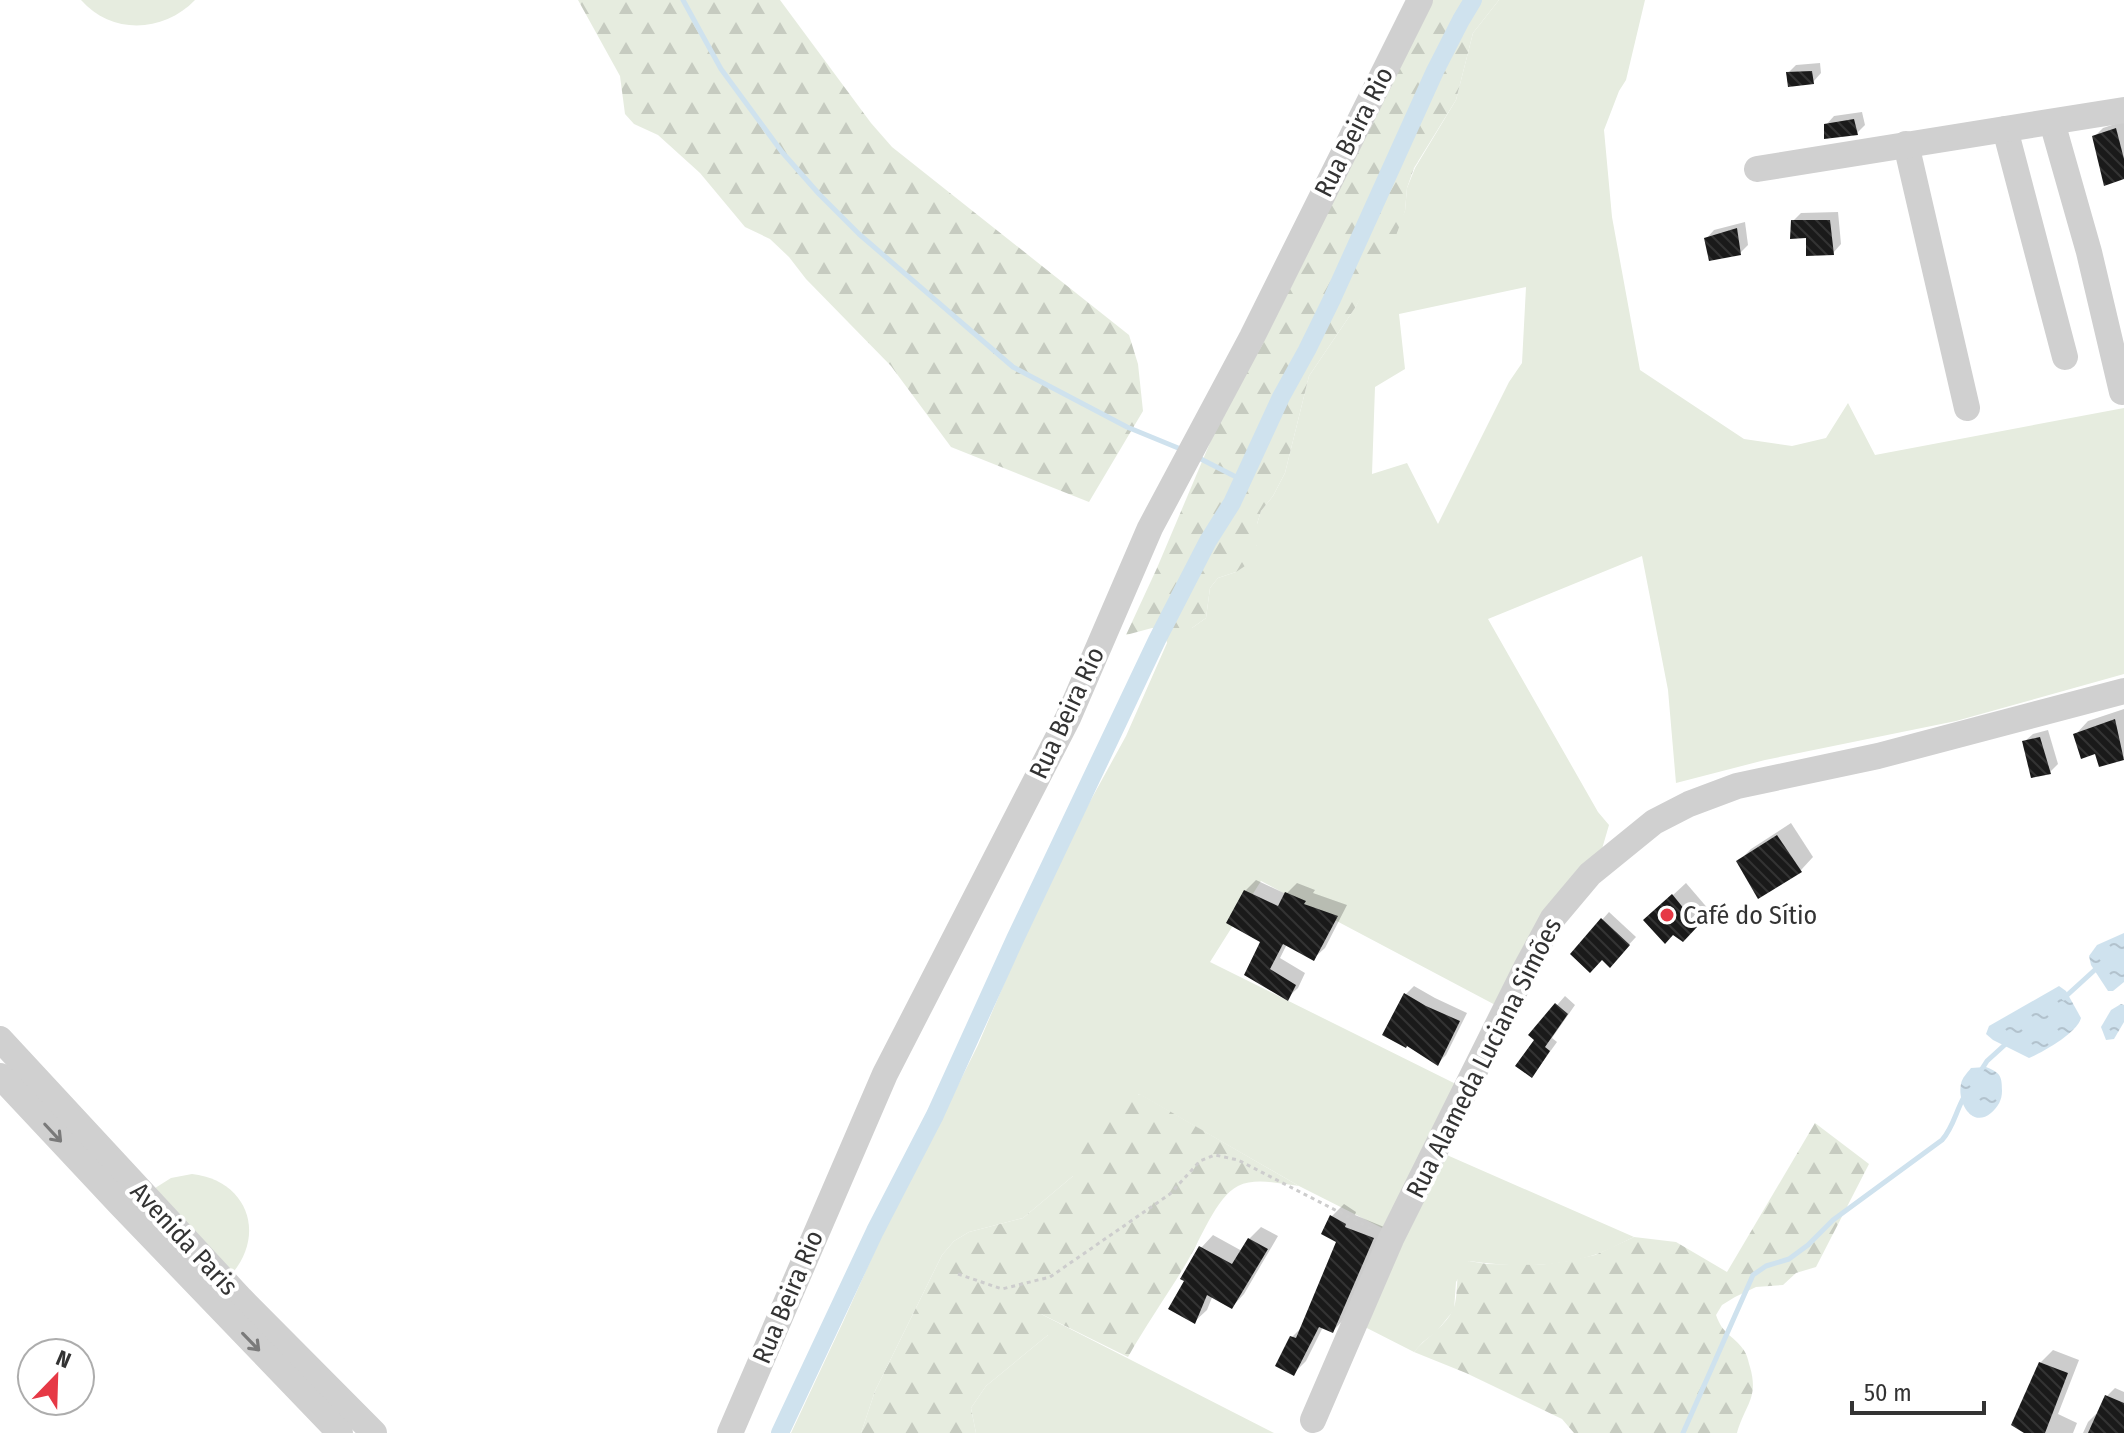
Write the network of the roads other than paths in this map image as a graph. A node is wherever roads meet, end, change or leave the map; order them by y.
1 (1420, 0) edge
2 (2124, 110) edge
3 (2052, 122) junction
4 (2005, 129) junction
5 (1906, 144) junction
6 (1757, 169) dead end
7 (2065, 357) dead end
8 (2122, 392) edge
9 (1967, 408) dead end
10 (2124, 691) edge
11 (0, 1039) edge
12 (0, 1076) edge
13 (1313, 1420) dead end
14 (340, 1433) edge
15 (374, 1433) edge
16 (730, 1433) edge

1 - 16 street, Rua Beira Rio
2 - 3 street
3 - 4 street
3 - 8 street
4 - 5 street
4 - 7 street
5 - 6 street
5 - 9 street
10 - 13 street, Rua Alameda Luciana Simões
11 - 15 street, Avenida Paris
12 -> 14 street, Avenida Paris

